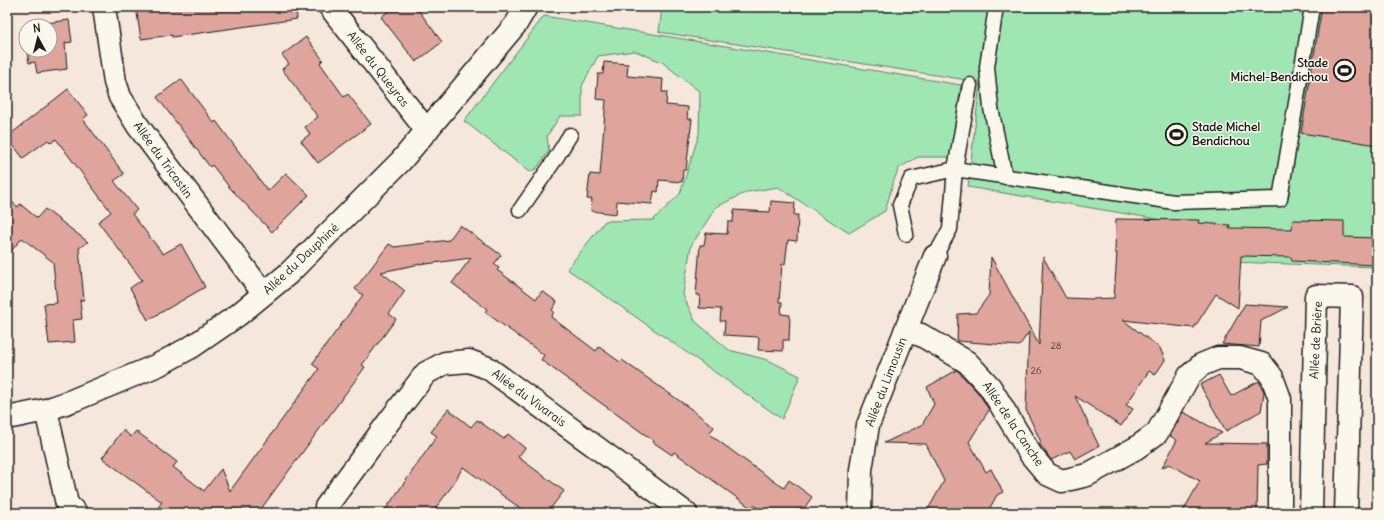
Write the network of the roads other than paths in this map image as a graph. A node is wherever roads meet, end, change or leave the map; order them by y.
1 (104, 7) edge
2 (330, 7) edge
3 (526, 7) edge
4 (996, 7) edge
5 (1312, 7) edge
6 (970, 85) dead end
7 (427, 131) junction
8 (570, 135) dead end
9 (955, 169) junction
10 (1005, 177) junction
11 (520, 210) dead end
12 (906, 234) dead end
13 (935, 256) joint
14 (264, 294) junction
15 (905, 331) junction
16 (46, 410) junction
17 (7, 418) edge
18 (76, 513) edge
19 (325, 513) edge
20 (686, 513) edge
21 (860, 513) edge
22 (1280, 513) edge
23 (1312, 513) edge
24 (1346, 513) edge

1 - 14 street, Allée du Tricastin
2 - 7 street, Allée du Queyras
3 - 7 street, Allée du Dauphiné
4 - 10 lane
5 - 10 lane
6 - 9 lane
7 - 14 street, Allée du Dauphiné
8 - 11 lane
9 - 10 lane
9 - 12 lane
9 - 13 lane
13 - 15 street, Allée du Limousin
14 - 16 street, Allée du Dauphiné
15 - 21 street, Allée du Limousin
15 - 22 street, Allée de la Canche
16 - 17 street, Allée du Dauphiné
16 - 18 street
19 - 20 street, Allée du Vivarais
23 - 24 street, Allée de Brière

